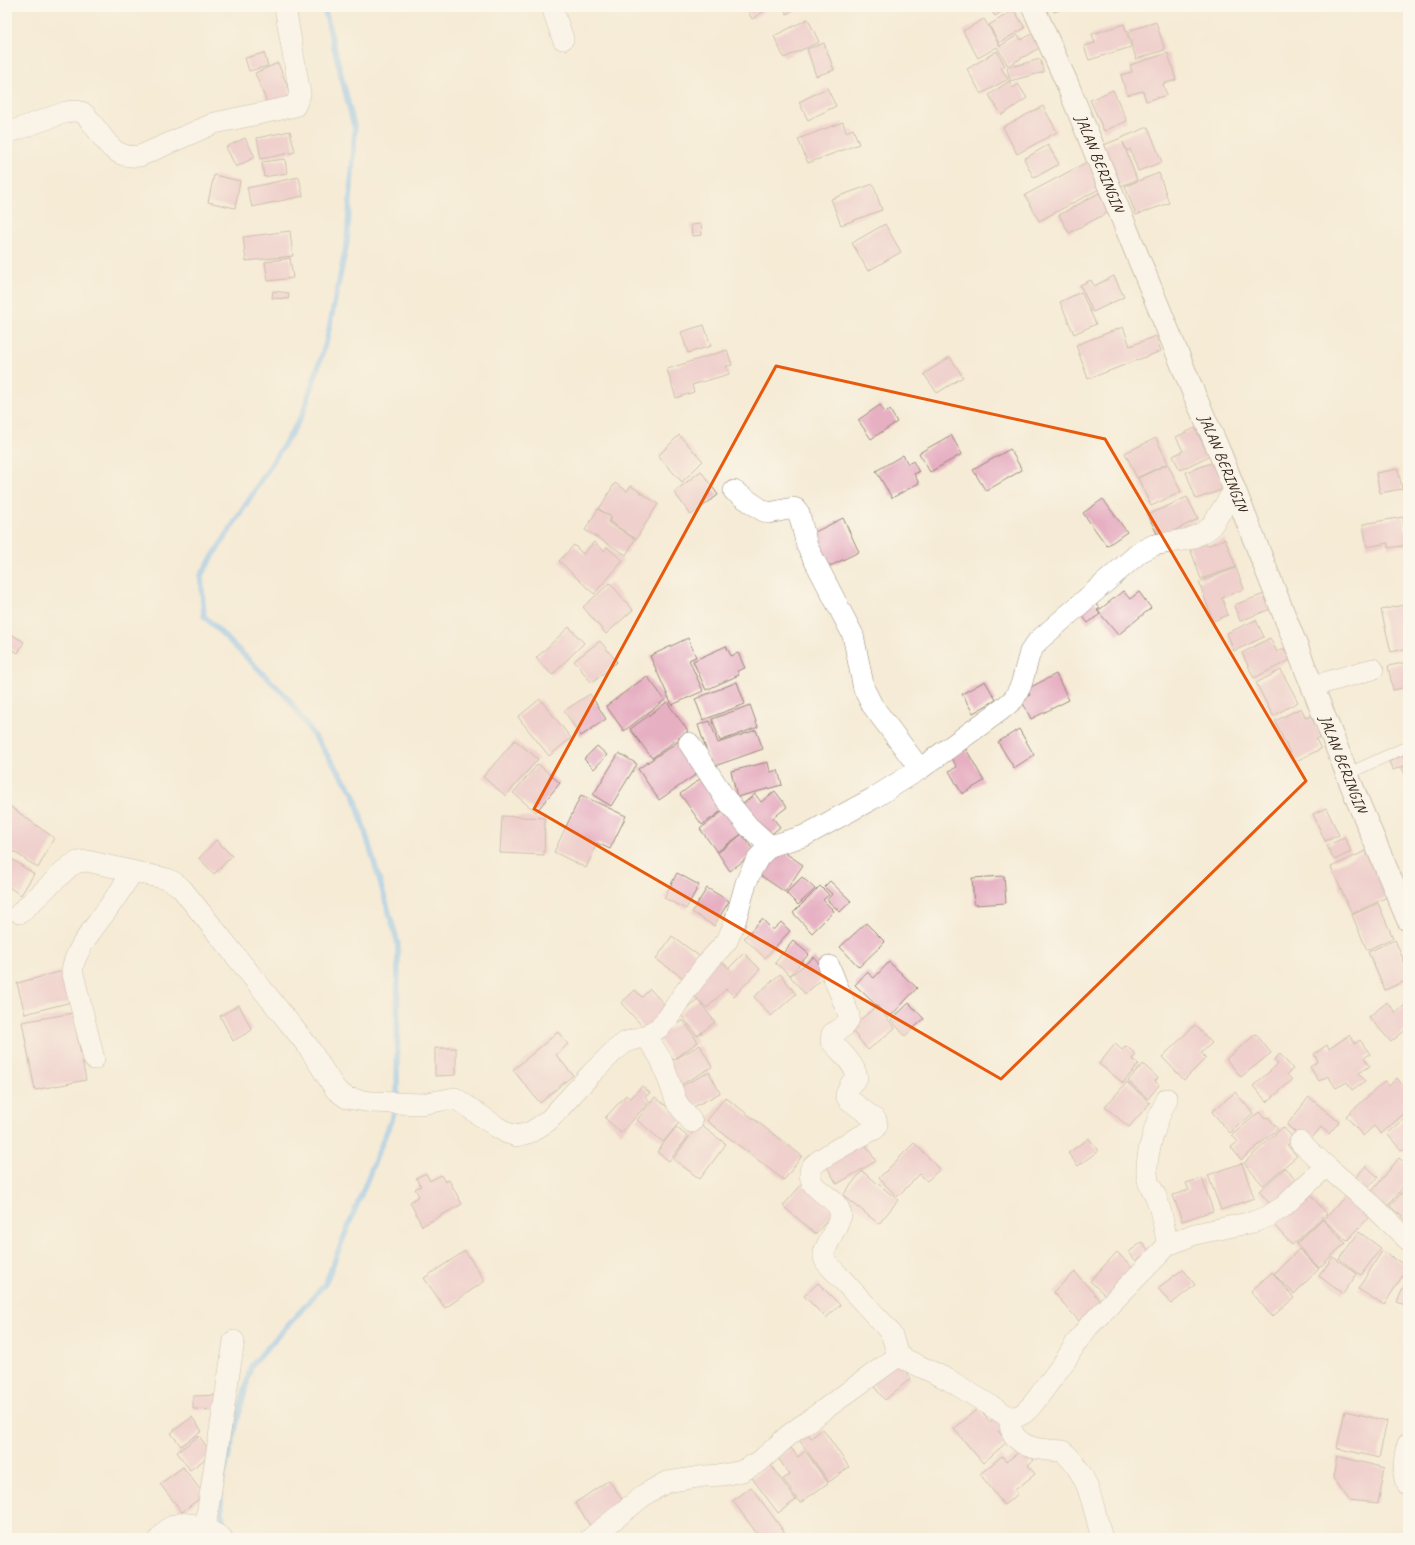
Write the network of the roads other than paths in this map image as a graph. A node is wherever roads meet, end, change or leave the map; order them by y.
1 (286, 7) edge
2 (552, 7) edge
3 (1034, 7) edge
4 (563, 39) dead end
5 (7, 132) edge
6 (734, 491) dead end
7 (1234, 492) junction
8 (1372, 670) dead end
9 (1313, 686) junction
10 (689, 743) dead end
11 (1402, 749) dead end
12 (920, 769) junction
13 (1347, 774) junction
14 (770, 846) junction
15 (132, 872) junction
16 (20, 913) dead end
17 (1408, 920) edge
18 (829, 966) dead end
19 (646, 1036) junction
20 (94, 1059) dead end
21 (1167, 1099) dead end
22 (692, 1122) dead end
23 (1300, 1142) dead end
24 (1326, 1166) junction
25 (1408, 1240) edge
26 (1168, 1245) junction
27 (234, 1341) dead end
28 (898, 1356) junction
29 (1009, 1417) junction
30 (1408, 1444) edge
31 (1408, 1485) edge
32 (213, 1533) edge
33 (160, 1538) edge
34 (590, 1538) edge
35 (1102, 1538) edge

1 - 5 street
2 - 4 street
3 - 7 street, JALAN BERINGIN
6 - 12 street
7 - 9 street, JALAN BERINGIN
7 - 12 street
8 - 9 street
9 - 13 street, JALAN BERINGIN
10 - 14 street
11 - 13 lane
12 - 14 street
13 - 17 street, JALAN BERINGIN
14 - 19 street
15 - 16 street
15 - 19 street
15 - 20 street
18 - 28 street
19 - 22 street
21 - 26 street
23 - 24 street
24 - 25 street
24 - 26 street
26 - 29 street
27 - 32 street
28 - 29 street
28 - 34 street
29 - 35 street
30 - 31 street
32 - 33 street

